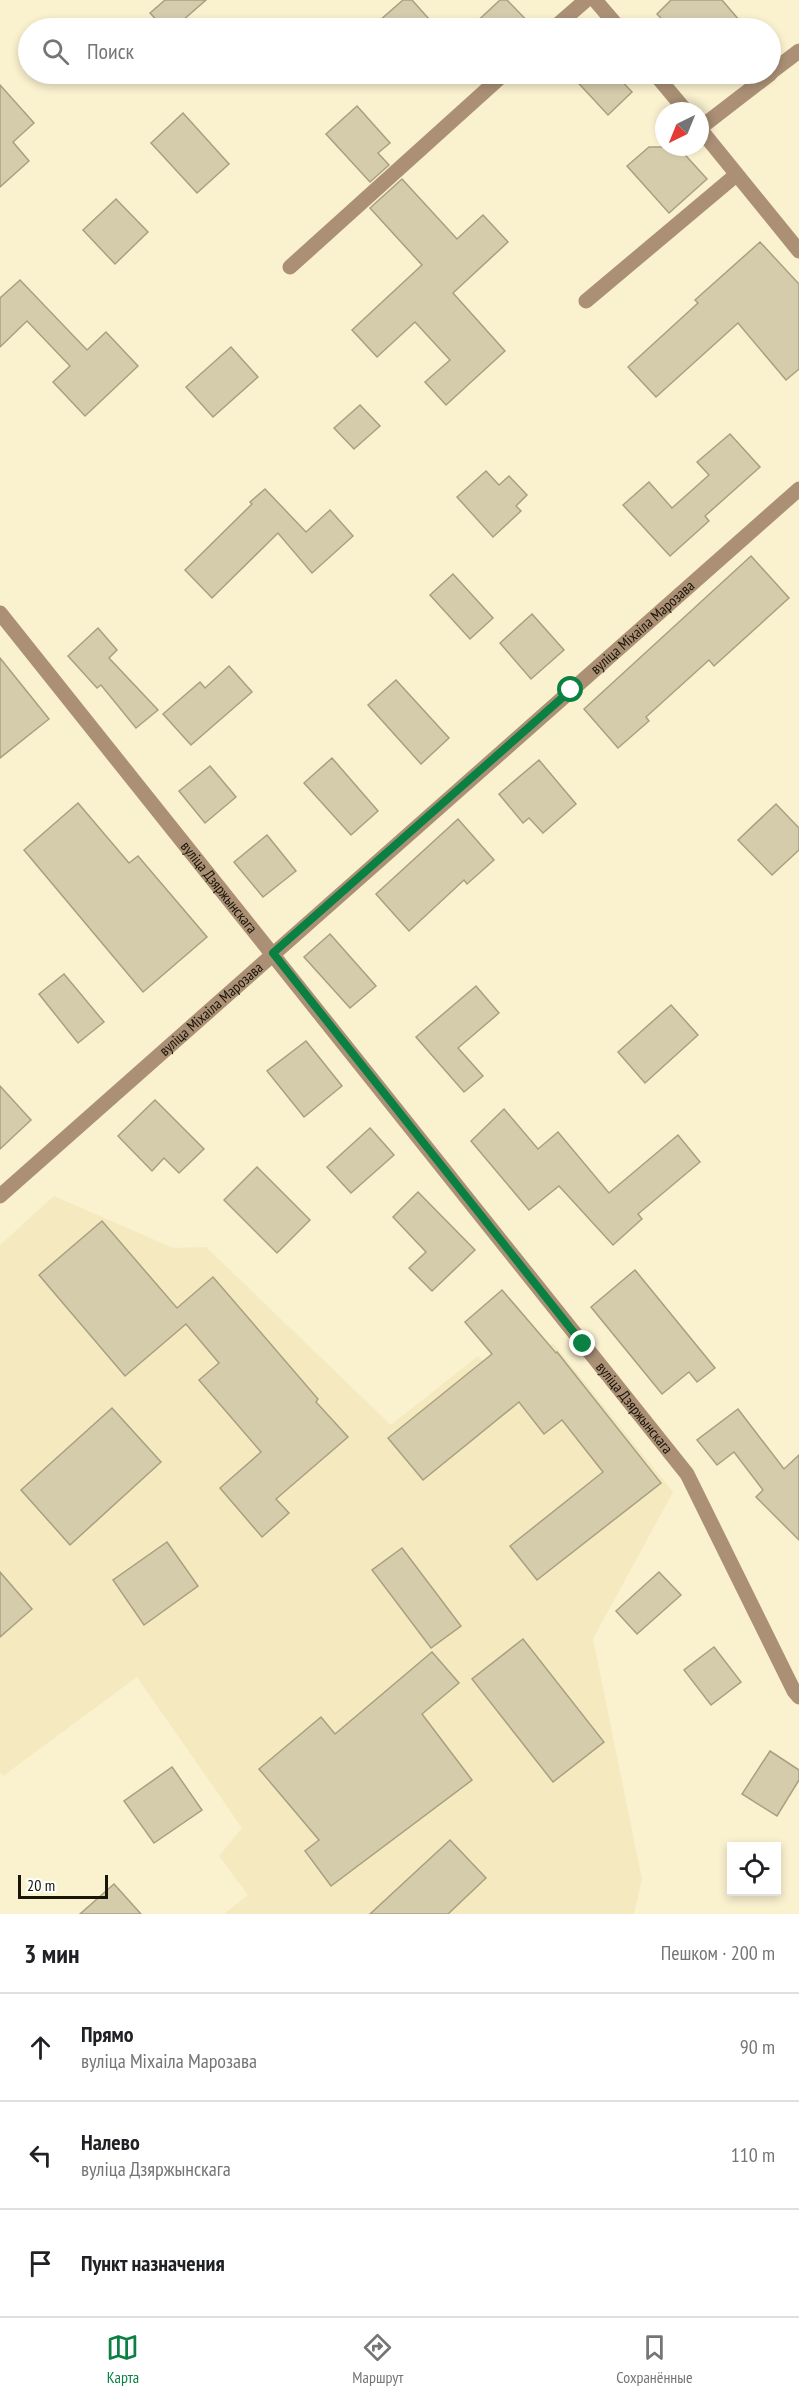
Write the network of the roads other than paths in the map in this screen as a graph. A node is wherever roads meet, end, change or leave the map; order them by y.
1 (586, 0) edge
2 (596, 0) edge
3 (565, 18) edge
4 (611, 18) edge
5 (799, 51) edge
6 (781, 65) edge
7 (493, 84) edge
8 (663, 84) edge
9 (756, 84) edge
10 (678, 102) edge
11 (709, 121) edge
12 (709, 140) edge
13 (736, 175) junction
14 (799, 251) edge
15 (290, 267) dead end
16 (586, 301) dead end
17 (799, 489) edge
18 (0, 613) edge
19 (273, 953) junction
20 (0, 1196) edge
21 (799, 1697) edge

1 - 3 street
2 - 4 street
5 - 6 street
7 - 15 street
8 - 10 street
9 - 11 street
12 - 13 street
13 - 14 street
13 - 16 street
17 - 19 street, вуліца Міхаіла Марозава
18 - 19 street, вуліца Дзяржынскага
19 - 20 street, вуліца Міхаіла Марозава
19 - 21 street, вуліца Дзяржынскага

